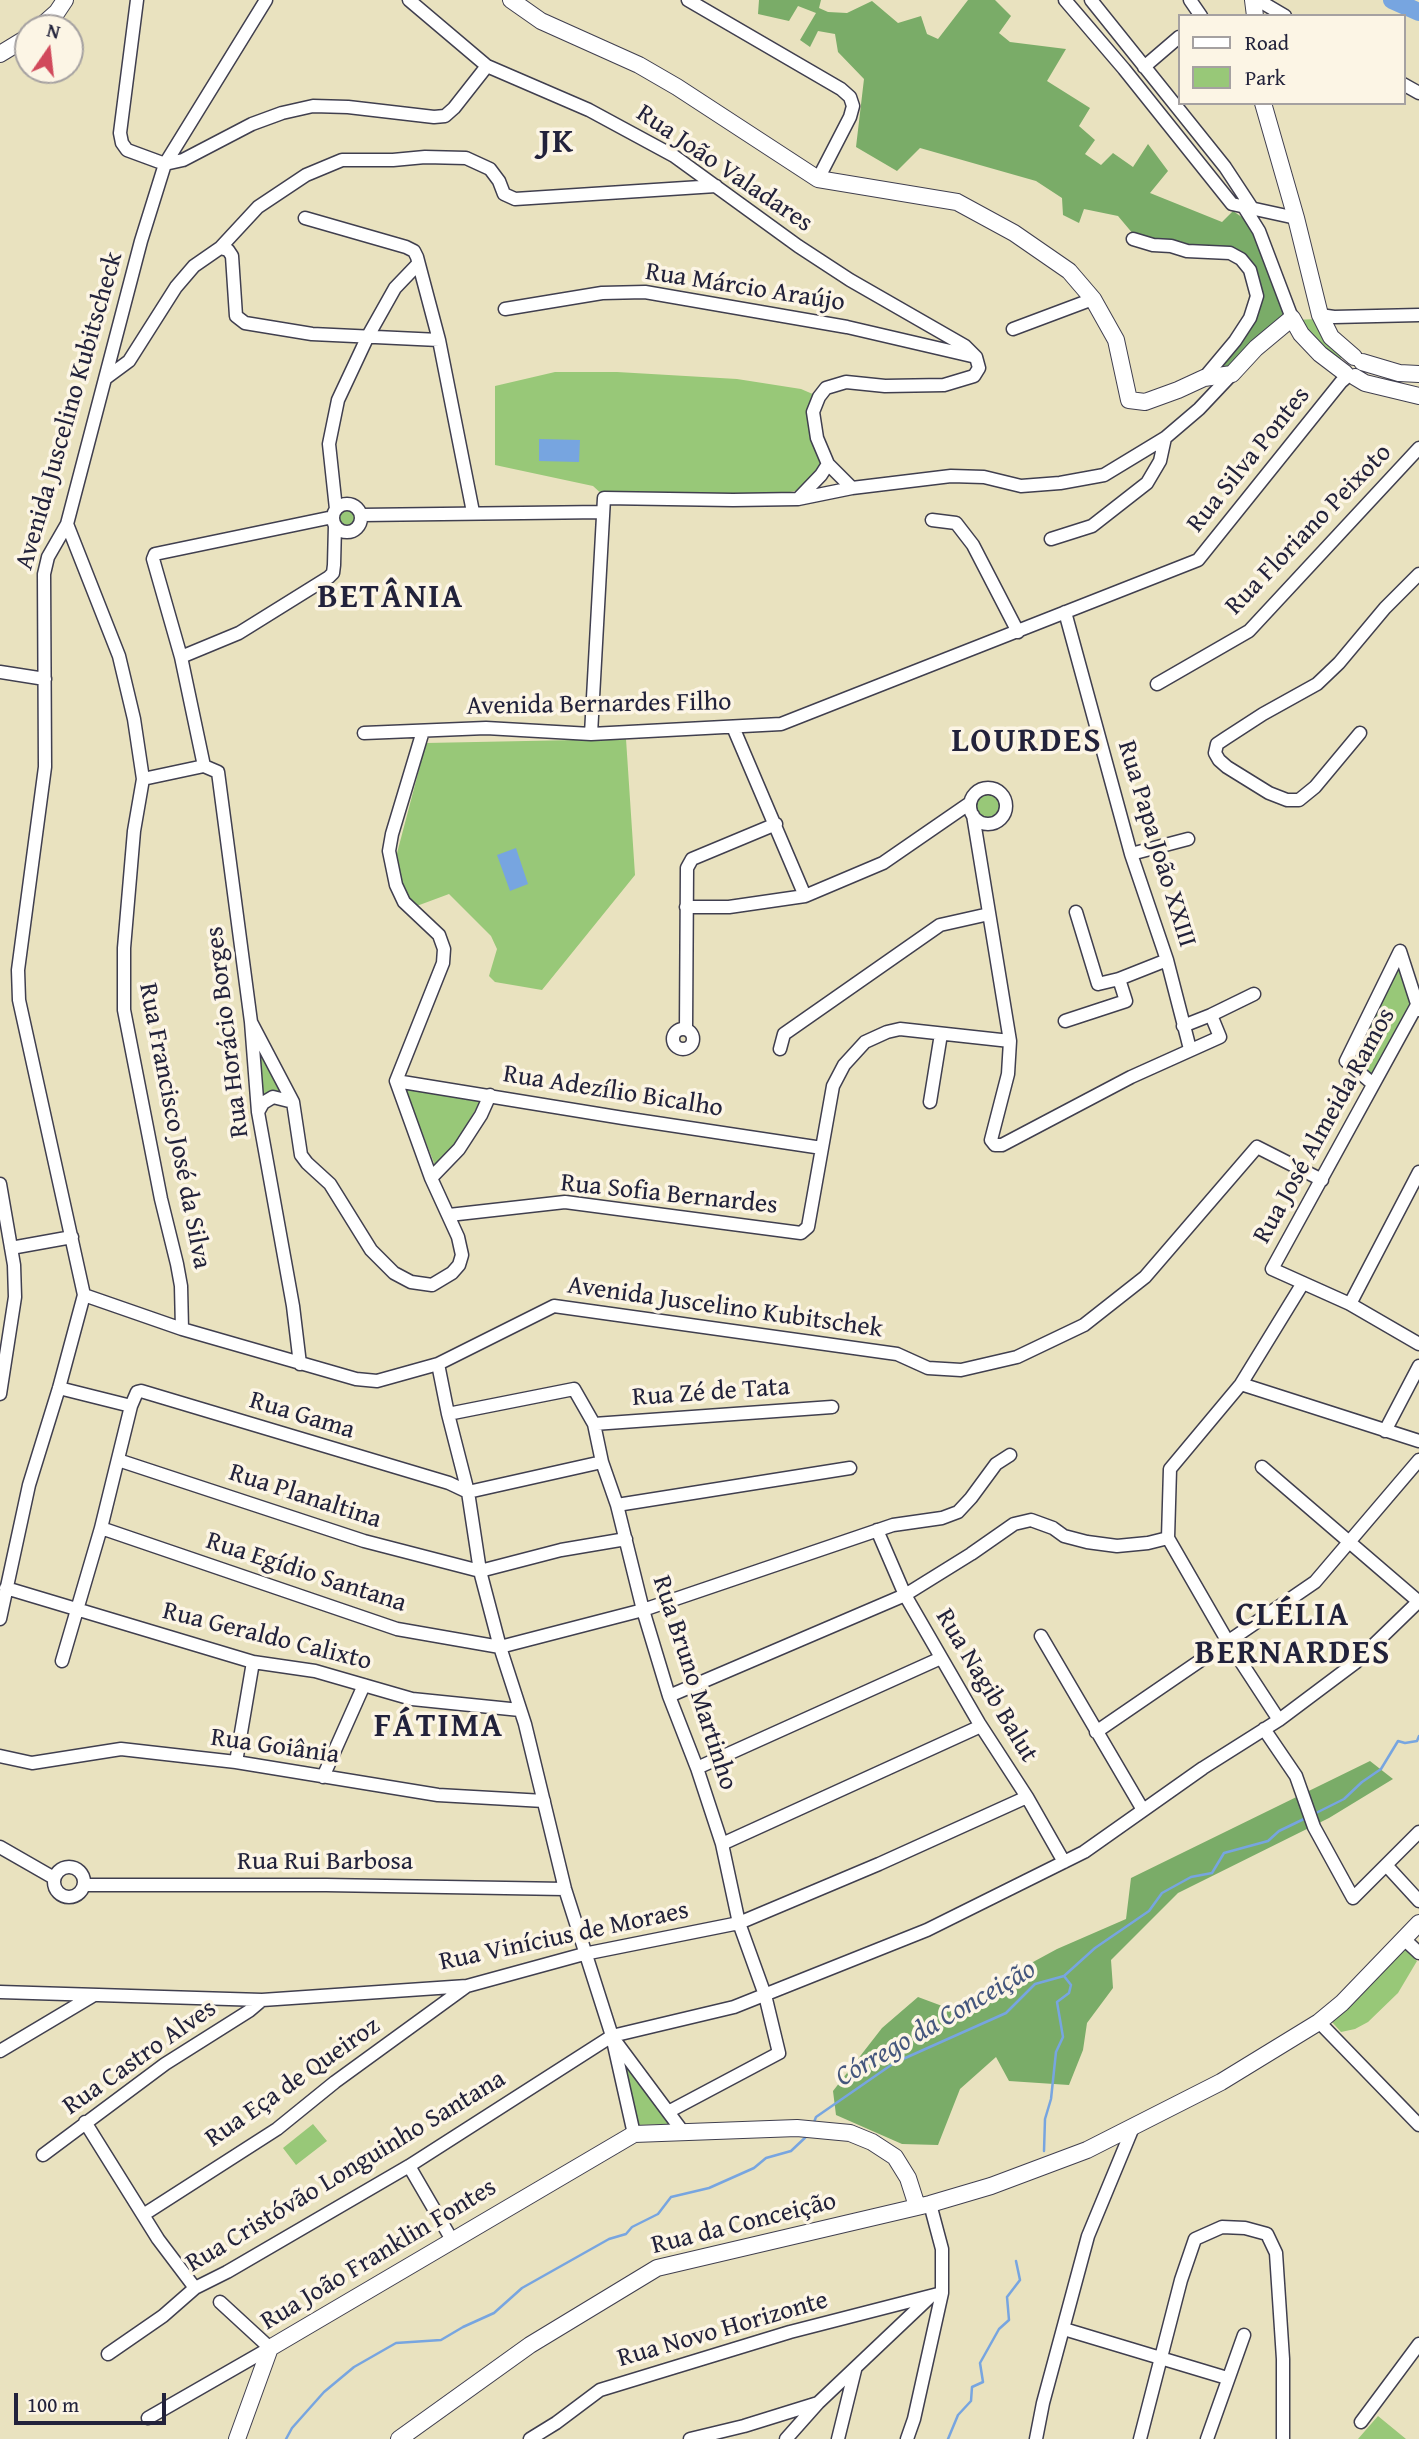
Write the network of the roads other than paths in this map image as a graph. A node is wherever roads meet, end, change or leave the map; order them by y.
1 (137, 0) edge
2 (266, 0) edge
3 (409, 0) edge
4 (511, 0) edge
5 (688, 0) edge
6 (1065, 0) edge
7 (1091, 0) edge
8 (1255, 0) edge
9 (1281, 14) edge
10 (1178, 38) edge
11 (487, 66) junction
12 (1144, 67) junction
13 (1263, 105) edge
14 (165, 164) junction
15 (818, 179) junction
16 (716, 186) junction
17 (1248, 207) junction
18 (305, 218) dead end
19 (1296, 218) junction
20 (1133, 239) dead end
21 (220, 248) junction
22 (418, 264) junction
23 (1093, 299) junction
24 (505, 309) dead end
25 (1320, 315) junction
26 (1419, 315) edge
27 (1292, 318) junction
28 (1013, 329) dead end
29 (368, 336) junction
30 (439, 340) junction
31 (976, 357) junction
32 (1358, 359) junction
33 (1232, 374) junction
34 (1419, 374) edge
35 (1349, 376) junction
36 (106, 378) junction
37 (1204, 378) junction
38 (1419, 396) edge
39 (1165, 439) junction
40 (1419, 448) edge
41 (828, 464) junction
42 (852, 488) junction
43 (798, 499) junction
44 (473, 512) junction
45 (603, 512) junction
46 (360, 515) junction
47 (335, 517) junction
48 (932, 520) dead end
49 (67, 524) junction
50 (1051, 539) dead end
51 (1419, 575) edge
52 (1065, 612) junction
53 (1017, 632) junction
54 (181, 657) junction
55 (0, 672) edge
56 (46, 679) junction
57 (1157, 684) dead end
58 (733, 727) junction
59 (423, 731) junction
60 (364, 733) dead end
61 (1360, 733) dead end
62 (591, 734) junction
63 (204, 766) junction
64 (143, 779) junction
65 (776, 824) junction
66 (1188, 839) dead end
67 (1131, 854) junction
68 (805, 896) junction
69 (687, 907) junction
70 (1076, 912) dead end
71 (989, 914) junction
72 (1167, 960) junction
73 (1119, 979) junction
74 (1254, 994) dead end
75 (1418, 1008) edge
76 (1211, 1015) junction
77 (1065, 1021) dead end
78 (251, 1022) junction
79 (1183, 1026) junction
80 (686, 1029) dead end
81 (941, 1034) junction
82 (1010, 1041) junction
83 (780, 1049) dead end
84 (1190, 1049) junction
85 (278, 1072) junction
86 (255, 1079) junction
87 (396, 1081) junction
88 (1373, 1084) junction
89 (490, 1095) junction
90 (293, 1102) junction
91 (930, 1102) dead end
92 (258, 1112) junction
93 (822, 1148) junction
94 (1419, 1172) edge
95 (431, 1178) junction
96 (1322, 1180) junction
97 (0, 1184) edge
98 (449, 1215) junction
99 (72, 1237) junction
100 (11, 1248) junction
101 (1303, 1283) junction
102 (84, 1295) junction
103 (1350, 1304) junction
104 (181, 1329) junction
105 (1419, 1344) edge
106 (300, 1364) junction
107 (438, 1364) junction
108 (1419, 1366) edge
109 (1241, 1384) junction
110 (60, 1388) junction
111 (0, 1394) edge
112 (131, 1406) junction
113 (832, 1407) dead end
114 (448, 1414) junction
115 (594, 1424) junction
116 (1385, 1431) junction
117 (1419, 1441) edge
118 (1010, 1455) dead end
119 (118, 1460) junction
120 (1419, 1460) edge
121 (602, 1462) junction
122 (1262, 1467) dead end
123 (850, 1468) dead end
124 (468, 1492) junction
125 (617, 1505) junction
126 (102, 1528) junction
127 (877, 1530) junction
128 (1168, 1538) junction
129 (626, 1539) junction
130 (1351, 1542) junction
131 (480, 1571) junction
132 (6, 1588) junction
133 (905, 1595) junction
134 (1419, 1602) edge
135 (76, 1608) junction
136 (643, 1610) junction
137 (0, 1619) edge
138 (1041, 1636) dead end
139 (1228, 1642) junction
140 (500, 1647) junction
141 (941, 1658) junction
142 (62, 1661) dead end
143 (253, 1662) junction
144 (364, 1685) junction
145 (669, 1696) junction
146 (520, 1710) junction
147 (1279, 1720) junction
148 (981, 1726) junction
149 (1264, 1729) junction
150 (1096, 1732) junction
151 (0, 1756) edge
152 (236, 1762) junction
153 (697, 1768) junction
154 (323, 1777) junction
155 (1027, 1797) junction
156 (544, 1801) junction
157 (1143, 1810) junction
158 (1419, 1832) edge
159 (722, 1844) junction
160 (0, 1847) edge
161 (1064, 1861) junction
162 (1386, 1865) junction
163 (54, 1878) junction
164 (85, 1885) junction
165 (565, 1889) junction
166 (1419, 1901) edge
167 (739, 1923) junction
168 (1419, 1923) edge
169 (1404, 1939) junction
170 (1419, 1953) edge
171 (584, 1954) junction
172 (467, 1986) junction
173 (0, 1992) edge
174 (94, 1995) junction
175 (765, 1995) junction
176 (262, 2000) junction
177 (1319, 2022) junction
178 (612, 2036) junction
179 (0, 2051) edge
180 (668, 2112) junction
181 (85, 2122) junction
182 (1419, 2125) edge
183 (1134, 2126) junction
184 (683, 2132) junction
185 (634, 2134) junction
186 (43, 2155) dead end
187 (409, 2166) junction
188 (923, 2205) junction
189 (143, 2215) junction
190 (452, 2240) junction
191 (195, 2288) junction
192 (937, 2295) junction
193 (220, 2302) dead end
194 (1064, 2329) junction
195 (1244, 2336) dead end
196 (1419, 2344) edge
197 (270, 2348) junction
198 (108, 2354) dead end
199 (1161, 2358) junction
200 (855, 2370) junction
201 (1227, 2378) junction
202 (818, 2403) junction
203 (148, 2418) dead end
204 (1361, 2422) dead end
205 (237, 2439) edge
206 (399, 2439) edge
207 (530, 2439) edge
208 (690, 2439) edge
209 (786, 2439) edge
210 (838, 2439) edge
211 (907, 2439) edge
212 (1036, 2439) edge
213 (1140, 2439) edge
214 (1207, 2439) edge
215 (1283, 2439) edge

1 - 14 street
2 - 14 street, Avenida Juscelino Kubitscheck
3 - 11 street, Rua João Valadares
4 - 15 street
5 - 15 street
6 - 17 street
7 - 12 street
8 - 9 street
10 - 12 street
11 - 14 street
11 - 16 street, Rua João Valadares
12 - 17 street
13 - 19 street
14 - 36 street, Avenida Juscelino Kubitscheck
15 - 23 street
16 - 21 street
16 - 31 street, Rua João Valadares
17 - 19 street
17 - 27 street
18 - 22 street
19 - 25 street
20 - 37 street
21 - 29 street
21 - 36 street
22 - 29 street
22 - 30 street
23 - 28 street
23 - 37 street
24 - 31 street, Rua Márcio Araújo
25 - 26 street
25 - 27 street
25 - 32 street
27 - 33 street
27 - 35 street
29 - 30 street
29 - 47 street
30 - 44 street
31 - 41 street
32 - 34 street
32 - 35 street
33 - 37 street
33 - 39 street
35 - 38 street
35 - 52 street, Rua Silva Pontes
36 - 49 street, Avenida Juscelino Kubitscheck
39 - 42 street
39 - 50 street
40 - 57 street, Rua Floriano Peixoto
41 - 42 street
41 - 43 street
42 - 43 street
43 - 45 street
44 - 45 street
44 - 46 street
45 - 62 street
46 - 47 street
46 - 47 street
47 - 54 street
47 - 54 street
48 - 53 street
49 - 56 street, Avenida Juscelino Kubitscheck
49 - 64 street, Rua Francisco José da Silva
51 - 61 street
52 - 53 street, Avenida Bernardes Filho
52 - 67 street, Rua Papa João XXIII
53 - 58 street, Avenida Bernardes Filho
54 - 63 street
55 - 56 street
56 - 99 street, Avenida Juscelino Kubitscheck
58 - 62 street, Avenida Bernardes Filho
58 - 65 street
59 - 60 street, Avenida Bernardes Filho
59 - 62 street, Avenida Bernardes Filho
59 - 87 street
63 - 64 street
63 - 78 street, Rua Horácio Borges
64 - 104 street, Rua Francisco José da Silva
65 - 68 street
65 - 69 street
66 - 67 street
67 - 72 street, Rua Papa João XXIII
68 - 69 street
68 - 71 street
69 - 80 street
70 - 73 street
71 - 82 street
71 - 83 street
72 - 73 street
72 - 79 street, Rua Papa João XXIII
73 - 77 street
74 - 76 street
75 - 88 street, Rua José Almeida Ramos
75 - 88 street
76 - 79 street
76 - 84 street
78 - 85 street
78 - 86 street, Rua Horácio Borges
79 - 84 street, Rua Papa João XXIII
81 - 82 street
81 - 91 street
81 - 93 street
82 - 84 street
85 - 86 street
85 - 90 street
86 - 92 street, Rua Horácio Borges
87 - 89 street, Rua Adezílio Bicalho
87 - 95 street
88 - 96 street, Rua José Almeida Ramos
89 - 93 street, Rua Adezílio Bicalho
89 - 95 street
90 - 92 street
90 - 98 street
92 - 106 street, Rua Horácio Borges
93 - 98 street, Rua Sofia Bernardes
94 - 103 street
95 - 98 street
96 - 101 street, Rua José Almeida Ramos
96 - 107 street, Avenida Juscelino Kubitschek
97 - 100 street
99 - 100 street
99 - 102 street, Avenida Juscelino Kubitscheck
100 - 111 street
101 - 103 street
101 - 109 street
102 - 104 street, Avenida Juscelino Kubitschek
102 - 110 street
103 - 105 street
104 - 106 street, Avenida Juscelino Kubitschek
106 - 107 street, Avenida Juscelino Kubitschek
107 - 114 street
108 - 116 street
109 - 116 street
109 - 128 street
110 - 112 street
110 - 132 street
112 - 119 street
112 - 124 street, Rua Gama
113 - 115 street, Rua Zé de Tata
114 - 115 street, Rua Bruno Martinho
114 - 124 street
115 - 121 street, Rua Bruno Martinho
116 - 117 street
118 - 127 street
119 - 126 street
119 - 131 street, Rua Planaltina
120 - 130 street
121 - 124 street
121 - 125 street, Rua Bruno Martinho
122 - 130 street
123 - 125 street
124 - 131 street
125 - 129 street, Rua Bruno Martinho
126 - 135 street
126 - 140 street, Rua Egídio Santana
127 - 133 street, Rua Nagib Balut
127 - 136 street
128 - 133 street
128 - 139 street
129 - 131 street
129 - 136 street, Rua Bruno Martinho
130 - 134 street
130 - 139 street
131 - 140 street
132 - 135 street, Rua Geraldo Calixto
132 - 137 street
133 - 141 street, Rua Nagib Balut
133 - 145 street
134 - 147 street, Rua Cristóvão Longuinho Santana
135 - 142 street
135 - 143 street, Rua Geraldo Calixto
136 - 140 street
136 - 145 street, Rua Bruno Martinho
138 - 150 street
139 - 147 street
139 - 150 street
140 - 146 street
141 - 148 street, Rua Nagib Balut
141 - 153 street
143 - 144 street, Rua Geraldo Calixto
143 - 152 street
144 - 146 street, Rua Geraldo Calixto
144 - 154 street
145 - 153 street, Rua Bruno Martinho
146 - 156 street
147 - 149 street, Rua Cristóvão Longuinho Santana
148 - 155 street, Rua Nagib Balut
148 - 159 street
149 - 157 street, Rua Cristóvão Longuinho Santana
149 - 162 street
150 - 157 street
151 - 152 street, Rua Goiânia
152 - 154 street, Rua Goiânia
153 - 159 street, Rua Bruno Martinho
154 - 156 street, Rua Goiânia
155 - 161 street, Rua Nagib Balut
155 - 167 street, Rua Vinícius de Moraes
156 - 165 street
157 - 161 street, Rua Cristóvão Longuinho Santana
158 - 162 street
159 - 167 street, Rua Bruno Martinho
160 - 163 street
161 - 175 street, Rua Cristóvão Longuinho Santana
162 - 166 street
163 - 164 street
163 - 164 street, Rua Rui Barbosa
164 - 165 street, Rua Rui Barbosa
165 - 171 street
167 - 171 street, Rua Vinícius de Moraes
167 - 175 street, Rua Bruno Martinho
168 - 169 street, Rua da Conceição
169 - 170 street
169 - 177 street, Rua da Conceição
171 - 172 street, Rua Vinícius de Moraes
171 - 178 street
172 - 176 street, Rua Vinícius de Moraes
172 - 189 street, Rua Eça de Queiroz
173 - 174 street, Rua Vinícius de Moraes
174 - 176 street, Rua Vinícius de Moraes
174 - 179 street
175 - 178 street, Rua Cristóvão Longuinho Santana
175 - 180 street, Rua Bruno Martinho
176 - 181 street, Rua Castro Alves
177 - 182 street
177 - 183 street, Rua da Conceição
178 - 180 street
178 - 185 street
178 - 187 street, Rua Cristóvão Longuinho Santana
180 - 184 street
181 - 186 street, Rua Castro Alves
181 - 189 street
183 - 188 street, Rua da Conceição
183 - 194 street
184 - 185 street
184 - 188 street
185 - 190 street, Rua João Franklin Fontes
187 - 190 street
187 - 191 street, Rua Cristóvão Longuinho Santana
188 - 192 street
188 - 206 street, Rua da Conceição
189 - 191 street
190 - 197 street, Rua João Franklin Fontes
191 - 198 street, Rua Cristóvão Longuinho Santana
192 - 200 street
192 - 207 street, Rua Novo Horizonte
192 - 211 street
193 - 197 street
194 - 199 street
194 - 212 street
195 - 201 street
196 - 204 street
197 - 203 street, Rua João Franklin Fontes
197 - 205 street
199 - 201 street
199 - 213 street
199 - 215 street
200 - 202 street
200 - 210 street
201 - 214 street
202 - 208 street
202 - 209 street

